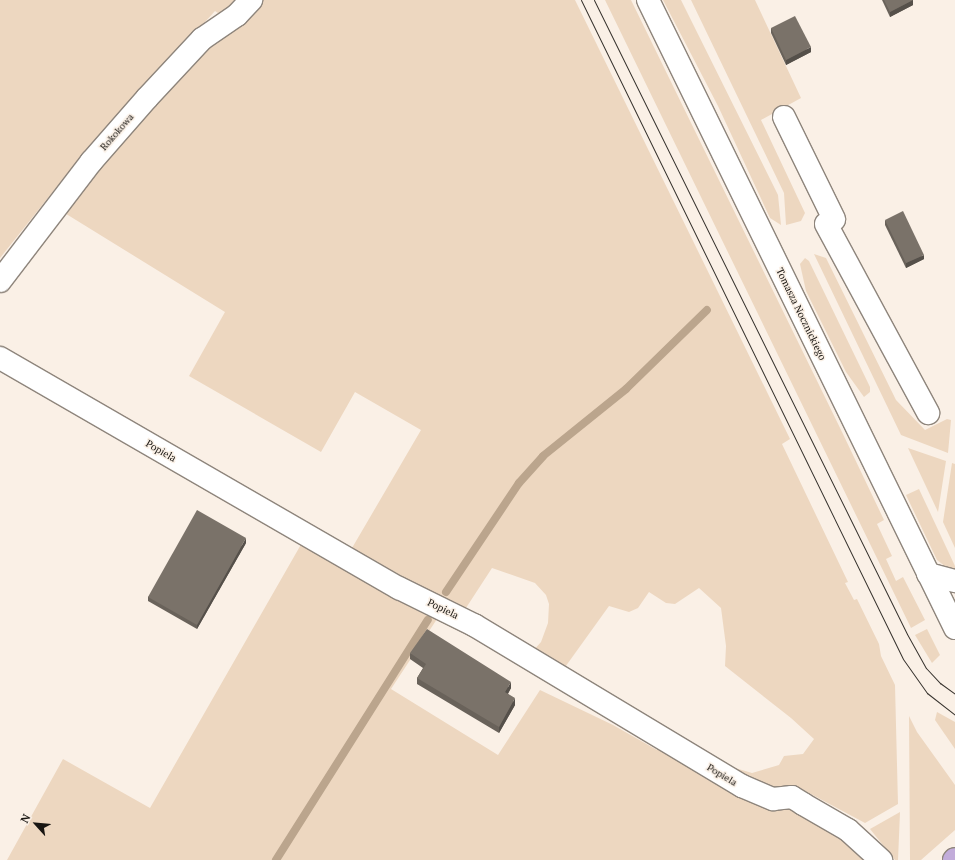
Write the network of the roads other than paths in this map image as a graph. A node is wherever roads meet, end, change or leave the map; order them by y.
1 (251, 0) edge
2 (648, 0) edge
3 (784, 117) dead end
4 (0, 281) edge
5 (0, 358) edge
6 (928, 413) dead end
7 (928, 574) junction
8 (955, 581) edge
9 (955, 628) edge
10 (881, 860) edge

1 - 4 street, Rokokowa
2 - 7 street, Tomasza Nocznickiego
3 - 6 street
5 - 10 street, Popiela
7 - 8 street
7 - 9 street, Tomasza Nocznickiego

